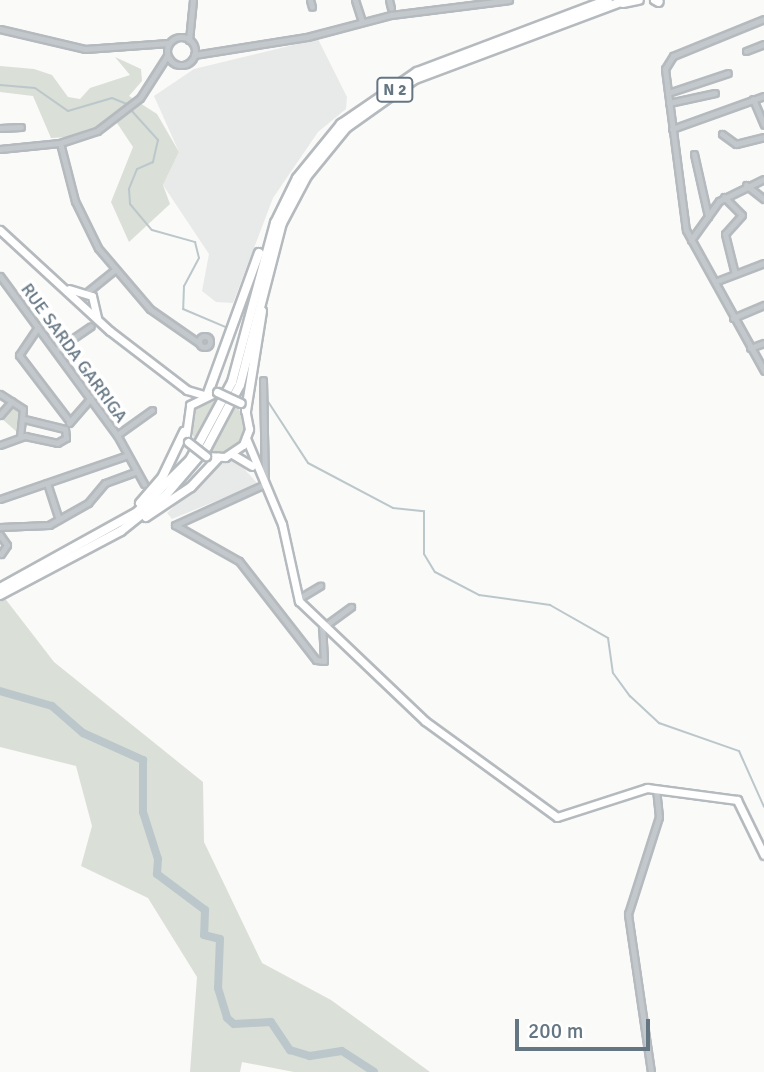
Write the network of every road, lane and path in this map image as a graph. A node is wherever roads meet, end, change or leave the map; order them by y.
1 (193, 0) edge
2 (355, 0) edge
3 (389, 0) edge
4 (509, 0) edge
5 (603, 0) edge
6 (608, 0) edge
7 (639, 0) edge
8 (623, 1) edge
9 (391, 8) dead end
10 (567, 15) junction
11 (191, 19) junction
12 (764, 19) edge
13 (362, 22) junction
14 (0, 29) edge
15 (182, 37) junction
16 (190, 40) junction
17 (169, 43) junction
18 (148, 44) junction
19 (764, 44) edge
20 (195, 47) junction
21 (746, 51) dead end
22 (215, 52) junction
23 (167, 54) junction
24 (194, 55) junction
25 (174, 64) junction
26 (728, 73) dead end
27 (156, 74) junction
28 (668, 93) junction
29 (715, 93) dead end
30 (764, 96) edge
31 (753, 99) junction
32 (669, 103) junction
33 (764, 125) edge
34 (21, 127) dead end
35 (0, 128) edge
36 (672, 129) junction
37 (722, 134) dead end
38 (764, 137) edge
39 (60, 143) junction
40 (736, 144) junction
41 (0, 149) edge
42 (745, 151) dead end
43 (694, 155) dead end
44 (764, 179) edge
45 (746, 185) junction
46 (724, 197) junction
47 (764, 199) edge
48 (708, 216) junction
49 (275, 223) junction
50 (0, 230) edge
51 (691, 240) junction
52 (764, 263) edge
53 (114, 270) junction
54 (735, 274) junction
55 (0, 276) edge
56 (717, 281) junction
57 (102, 282) junction
58 (263, 285) junction
59 (65, 288) junction
60 (84, 294) junction
61 (93, 302) junction
62 (764, 305) edge
63 (81, 307) junction
64 (733, 318) junction
65 (98, 319) junction
66 (91, 326) dead end
67 (38, 327) junction
68 (199, 342) dead end
69 (764, 343) edge
70 (750, 348) junction
71 (56, 350) junction
72 (763, 369) edge
73 (263, 380) dead end
74 (177, 382) junction
75 (209, 393) junction
76 (0, 394) edge
77 (91, 398) junction
78 (12, 401) junction
79 (190, 405) junction
80 (244, 407) junction
81 (152, 410) dead end
82 (0, 415) edge
83 (24, 419) junction
84 (70, 422) junction
85 (65, 429) junction
86 (184, 432) junction
87 (117, 435) junction
88 (20, 437) junction
89 (246, 438) junction
90 (0, 445) edge
91 (232, 454) junction
92 (125, 456) junction
93 (218, 458) junction
94 (136, 472) junction
95 (259, 474) junction
96 (47, 483) junction
97 (265, 484) junction
98 (144, 485) dead end
99 (0, 499) edge
100 (59, 519) junction
101 (113, 526) junction
102 (0, 527) edge
103 (0, 536) edge
104 (1, 554) edge
105 (83, 554) junction
106 (36, 574) junction
107 (320, 586) dead end
108 (0, 588) edge
109 (0, 595) edge
110 (298, 599) junction
111 (351, 607) dead end
112 (322, 628) junction
113 (656, 788) junction
114 (764, 855) edge
115 (651, 1072) edge

1 - 11 street
2 - 13 street
3 - 9 street
4 - 13 street
5 - 10 highway
6 - 10 highway, N 2
7 - 8 highway
8 - 58 highway, N 2
10 - 49 highway, N 2
11 - 15 street
11 - 16 street
12 - 28 street
13 - 22 street
14 - 18 street
15 - 16 street
15 - 17 street
16 - 20 street
17 - 18 street
17 - 23 street
18 - 23 street
19 - 21 street
20 - 22 street
20 - 24 street
22 - 24 street
23 - 25 street
23 - 27 street
24 - 25 street
25 - 27 street
26 - 28 street
27 - 39 street
28 - 32 street
29 - 32 street
30 - 31 street
31 - 33 street
31 - 36 street
32 - 36 street
34 - 35 street
36 - 51 street
37 - 40 street
38 - 40 street
39 - 41 street
39 - 53 street
40 - 42 street
43 - 48 street
44 - 45 street
45 - 46 street
45 - 47 street
46 - 48 street
46 - 54 street
48 - 51 street
49 - 75 highway
49 - 101 highway, N 2
50 - 59 main road
51 - 56 street
52 - 54 street
53 - 57 street
53 - 68 street
54 - 56 street
55 - 67 street, RUE SARDA GARRIGA
56 - 64 street
57 - 60 street
57 - 61 street
58 - 80 highway
58 - 105 highway, N 2
59 - 60 main road
59 - 63 main road
60 - 61 main road
60 - 63 main road
61 - 63 main road
61 - 65 main road
62 - 64 street
63 - 65 main road
64 - 70 street
65 - 74 main road
66 - 71 street
67 - 71 street, RUE SARDA GARRIGA
67 - 84 street
69 - 70 street
70 - 72 street
71 - 77 street, RUE SARDA GARRIGA
73 - 97 street
74 - 75 main road
74 - 79 main road
75 - 79 main road
75 - 80 main road, bridge
76 - 78 street
77 - 84 street
77 - 87 street, RUE SARDA GARRIGA
78 - 82 street
78 - 83 street
79 - 86 main road
80 - 89 main road
81 - 87 street
83 - 85 street
83 - 88 street
84 - 85 street
85 - 88 street
86 - 93 main road, bridge
86 - 101 highway
87 - 92 street, RUE SARDA GARRIGA
88 - 90 street
89 - 91 main road
89 - 95 main road
91 - 93 main road
91 - 95 main road
92 - 94 street, RUE SARDA GARRIGA
92 - 96 street
93 - 105 highway
94 - 98 street, RUE SARDA GARRIGA
94 - 100 street
95 - 97 main road
96 - 99 street
96 - 100 street
97 - 110 main road
97 - 112 street
100 - 102 street
101 - 106 highway, N 2
103 - 104 street
105 - 106 highway, N 2
106 - 108 highway, N 2
106 - 109 highway, N 2
107 - 110 street
110 - 112 main road
111 - 112 street
112 - 113 main road
113 - 114 main road
113 - 115 street

